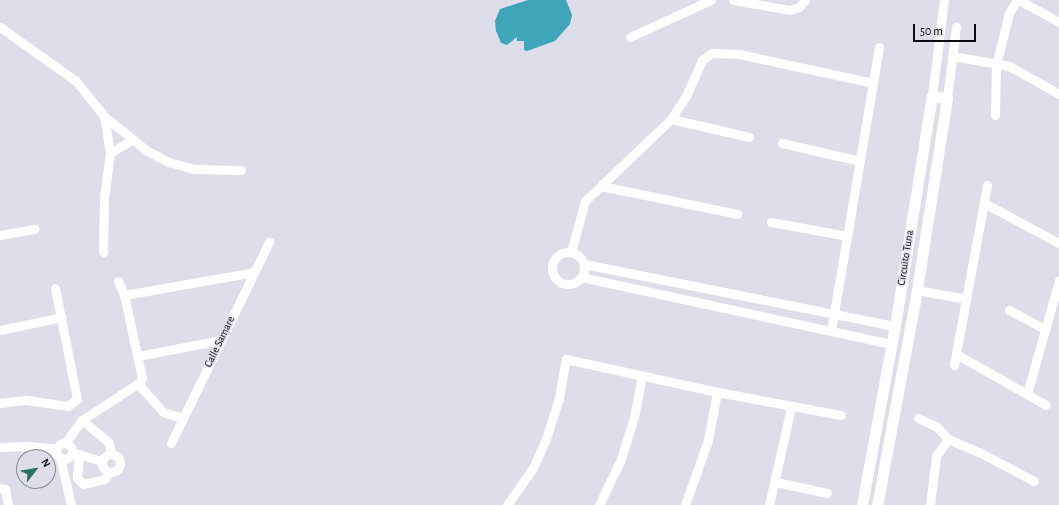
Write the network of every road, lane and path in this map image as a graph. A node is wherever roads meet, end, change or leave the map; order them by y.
1 (711, 0) edge
2 (734, 0) edge
3 (805, 0) edge
4 (1018, 0) edge
5 (943, 5) edge
6 (1059, 22) edge
7 (0, 27) edge
8 (956, 27) dead end
9 (630, 38) dead end
10 (879, 47) dead end
11 (953, 56) junction
12 (996, 65) junction
13 (873, 83) junction
14 (1059, 94) edge
15 (932, 96) junction
16 (947, 98) junction
17 (995, 115) dead end
18 (104, 116) junction
19 (671, 118) junction
20 (749, 137) dead end
21 (132, 140) junction
22 (782, 143) dead end
23 (110, 153) junction
24 (860, 161) junction
25 (241, 170) dead end
26 (987, 185) dead end
27 (602, 186) junction
28 (984, 203) junction
29 (737, 214) dead end
30 (771, 222) dead end
31 (34, 229) dead end
32 (0, 235) edge
33 (847, 236) junction
34 (269, 242) dead end
35 (1059, 244) edge
36 (103, 252) dead end
37 (571, 252) junction
38 (584, 264) junction
39 (254, 272) junction
40 (581, 277) junction
41 (1059, 280) edge
42 (118, 281) dead end
43 (55, 288) dead end
44 (917, 290) junction
45 (725, 292) junction
46 (124, 295) junction
47 (966, 299) junction
48 (722, 308) junction
49 (1008, 310) dead end
50 (834, 314) junction
51 (62, 317) junction
52 (865, 320) junction
53 (895, 326) junction
54 (1045, 329) junction
55 (0, 330) edge
56 (831, 331) junction
57 (862, 337) junction
58 (221, 340) junction
59 (892, 344) junction
60 (956, 354) junction
61 (138, 356) junction
62 (954, 365) dead end
63 (642, 376) junction
64 (138, 384) junction
65 (717, 392) junction
66 (1027, 394) junction
67 (0, 403) edge
68 (1046, 405) dead end
69 (791, 407) junction
70 (840, 415) dead end
71 (183, 418) junction
72 (918, 418) dead end
73 (82, 420) junction
74 (948, 439) junction
75 (65, 443) junction
76 (171, 443) dead end
77 (0, 447) edge
78 (58, 453) junction
79 (75, 453) junction
80 (111, 453) junction
81 (102, 461) junction
82 (110, 472) junction
83 (1034, 481) dead end
84 (776, 482) junction
85 (0, 488) edge
86 (827, 493) dead end
87 (8, 505) edge
88 (71, 505) edge
89 (507, 505) edge
90 (599, 505) edge
91 (685, 505) edge
92 (769, 505) edge
93 (862, 505) edge
94 (878, 505) edge
95 (930, 505) edge

1 - 9 street
2 - 3 street
4 - 6 street
4 - 12 street
5 - 15 street, Circuito Tuna
7 - 18 street
8 - 11 street, Circuito Tuna
10 - 13 street
11 - 12 street
11 - 16 street, Circuito Tuna
12 - 14 street
12 - 17 street
13 - 19 street
13 - 24 street
15 - 16 street
15 - 53 street, Circuito Tuna
16 - 44 street, Circuito Tuna
18 - 21 street
18 - 23 street
19 - 20 street
19 - 27 street
21 - 23 street
21 - 25 street
22 - 24 street
23 - 36 street
24 - 33 street
26 - 28 street
27 - 29 street
27 - 37 street
28 - 35 street
28 - 47 street
30 - 33 street
31 - 32 street
33 - 50 street
34 - 39 street, Calle Samare
37 - 38 street
37 - 40 street
38 - 40 street
38 - 45 street
39 - 46 street
39 - 58 street, Calle Samare
40 - 48 street
41 - 54 street
42 - 46 street
43 - 51 street
44 - 47 street
44 - 94 street, Circuito Tuna
45 - 48 street
45 - 50 street
46 - 61 street
47 - 60 street
48 - 56 street
49 - 54 street
50 - 52 street
50 - 56 street
51 - 55 street
51 - 67 street
52 - 53 street
52 - 57 street
53 - 59 street, Circuito Tuna
54 - 66 street
56 - 57 street
57 - 59 street
58 - 61 street
58 - 71 street, Calle Samare
59 - 93 street, Circuito Tuna
60 - 62 street
60 - 66 street
61 - 64 street
63 - 65 street
63 - 89 street
63 - 90 street
64 - 71 street
64 - 73 street
65 - 69 street
65 - 91 street
66 - 68 street
69 - 70 street
69 - 84 street
71 - 76 street, Calle Samare
72 - 74 street
73 - 75 street
73 - 80 street
74 - 83 street
74 - 95 street
75 - 78 street
75 - 79 street
77 - 78 street
78 - 79 street
78 - 88 street
79 - 81 street
79 - 82 street
80 - 81 street
80 - 82 street
81 - 82 street
84 - 86 street
84 - 92 street
85 - 87 street

